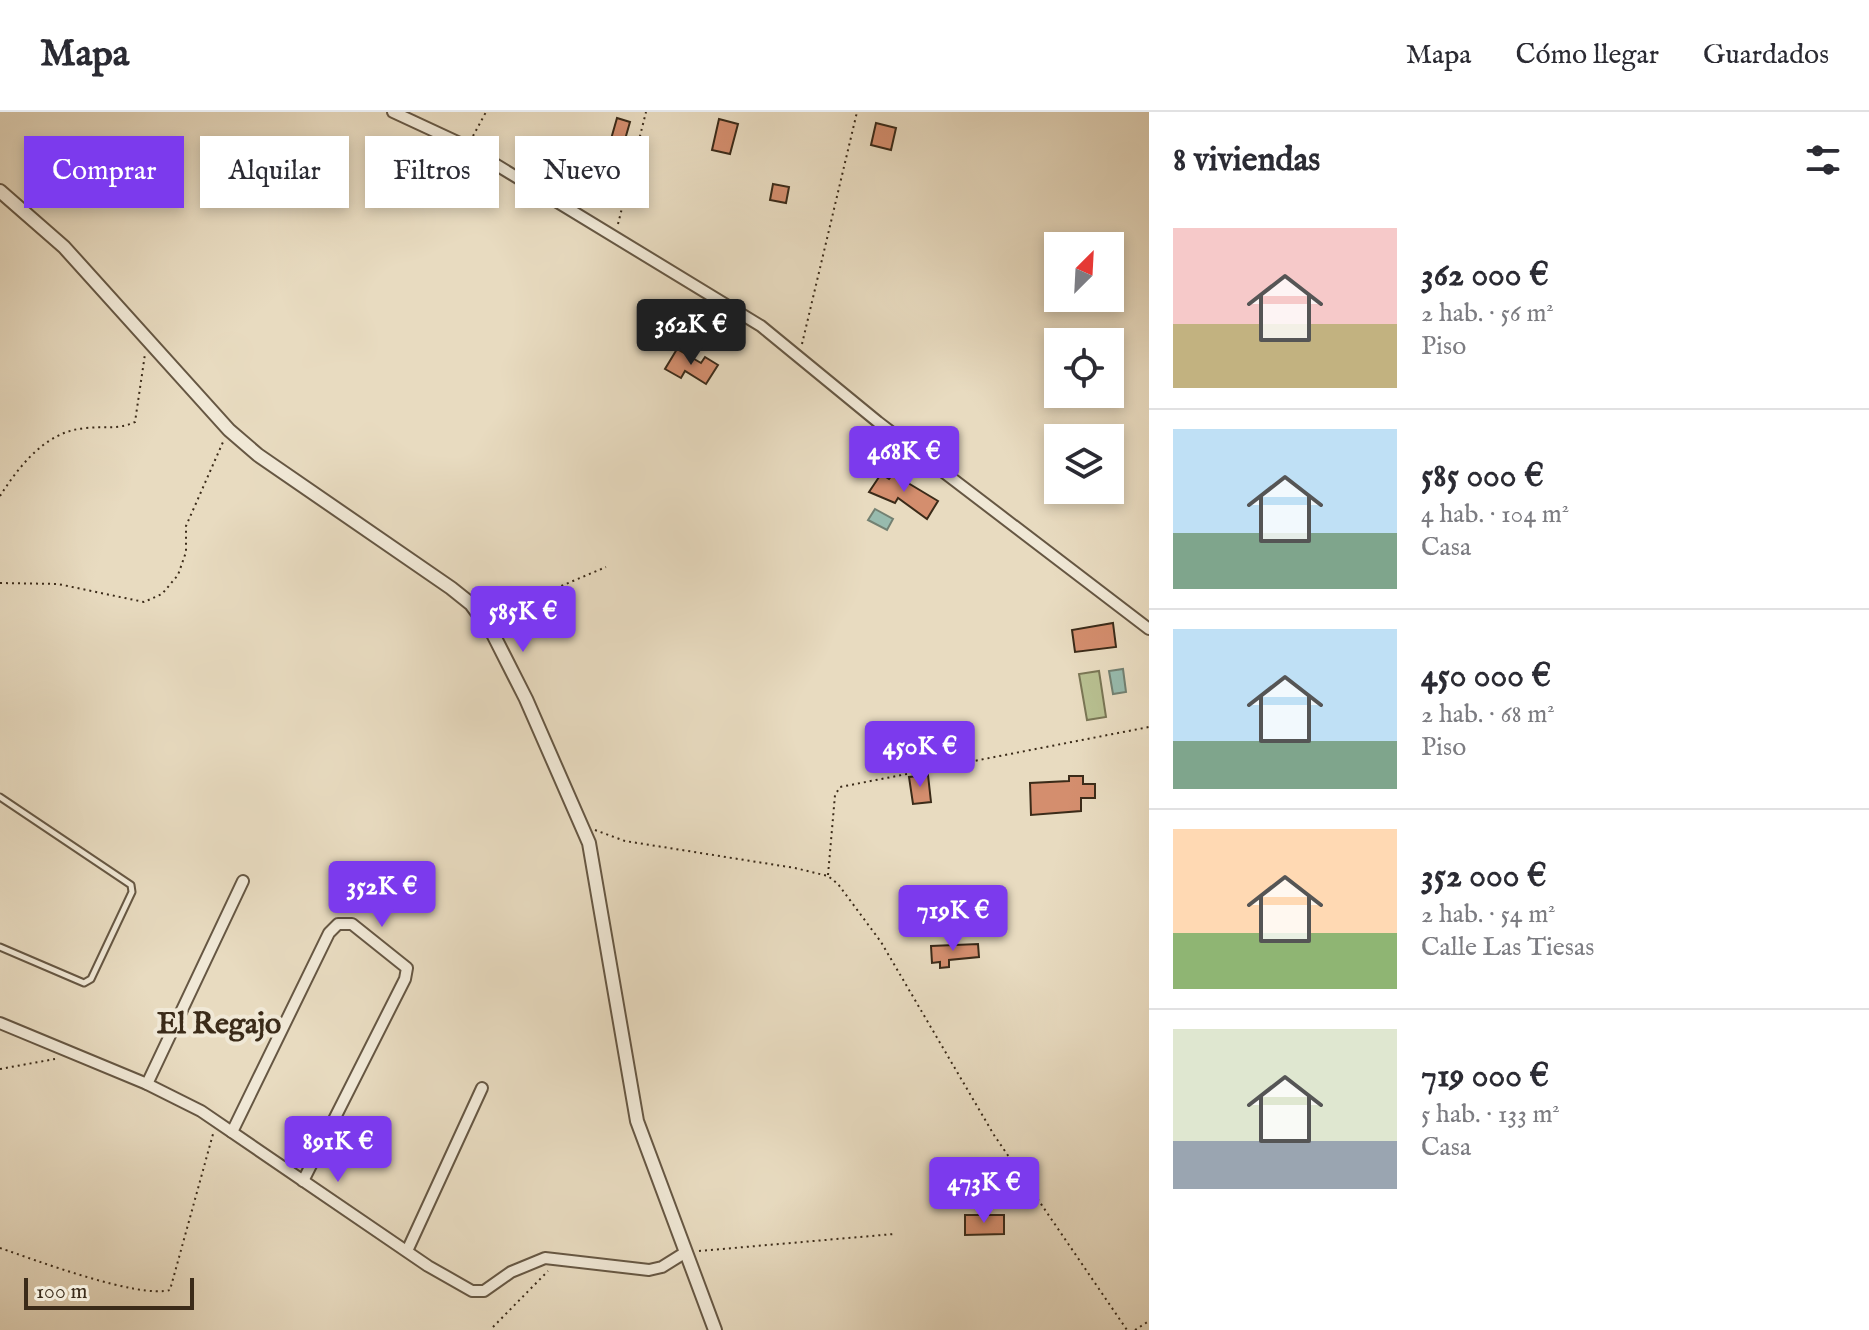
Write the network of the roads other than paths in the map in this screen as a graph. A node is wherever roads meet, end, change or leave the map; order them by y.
1 (393, 112) edge
2 (0, 191) edge
3 (1149, 629) edge
4 (0, 797) edge
5 (243, 881) dead end
6 (0, 947) edge
7 (0, 1023) edge
8 (147, 1084) junction
9 (482, 1088) dead end
10 (232, 1132) junction
11 (303, 1181) junction
12 (407, 1251) junction
13 (686, 1252) junction
14 (715, 1330) edge

1 - 3 street
2 - 13 street
4 - 6 lane
5 - 8 street
7 - 8 street
8 - 10 street
9 - 12 street
10 - 11 street
10 - 11 street
11 - 12 street
12 - 13 street
13 - 14 street

